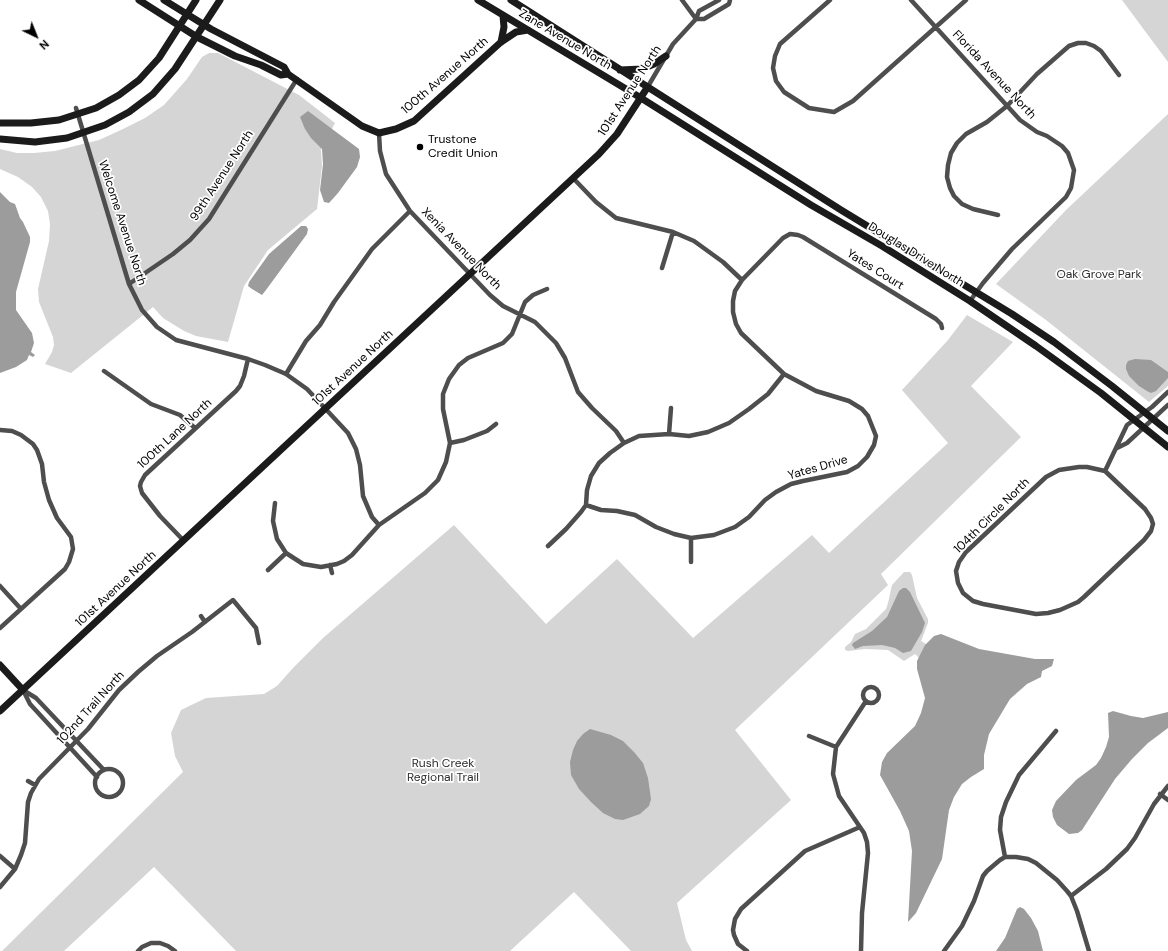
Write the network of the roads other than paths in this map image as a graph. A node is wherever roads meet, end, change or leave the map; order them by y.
1 (139, 0) edge
2 (164, 0) edge
3 (196, 0) edge
4 (220, 0) edge
5 (478, 0) edge
6 (511, 0) edge
7 (682, 0) edge
8 (719, 0) edge
9 (730, 0) edge
10 (830, 0) edge
11 (911, 0) edge
12 (966, 0) edge
13 (187, 15) junction
14 (503, 16) junction
15 (696, 20) junction
16 (204, 25) junction
17 (180, 27) junction
18 (936, 28) junction
19 (528, 30) junction
20 (197, 37) junction
21 (501, 42) junction
22 (666, 56) junction
23 (620, 70) junction
24 (288, 74) junction
25 (1119, 75) dead end
26 (297, 79) junction
27 (647, 88) junction
28 (641, 98) junction
29 (1008, 106) junction
30 (77, 111) junction
31 (0, 123) edge
32 (83, 133) junction
33 (379, 133) junction
34 (0, 139) edge
35 (573, 178) junction
36 (410, 211) junction
37 (998, 215) dead end
38 (673, 232) junction
39 (794, 234) joint
40 (662, 268) dead end
41 (469, 275) junction
42 (742, 280) junction
43 (129, 284) junction
44 (547, 290) dead end
45 (976, 292) junction
46 (970, 301) junction
47 (520, 316) junction
48 (942, 328) dead end
49 (248, 359) junction
50 (104, 371) dead end
51 (286, 374) junction
52 (784, 374) junction
53 (1168, 392) edge
54 (1168, 405) edge
55 (325, 408) junction
56 (671, 408) dead end
57 (1145, 412) junction
58 (1135, 419) junction
59 (1154, 419) junction
60 (496, 424) dead end
61 (1144, 427) junction
62 (195, 428) junction
63 (0, 430) edge
64 (1168, 431) edge
65 (669, 434) junction
66 (624, 442) junction
67 (450, 443) junction
68 (1168, 447) edge
69 (1117, 448) junction
70 (1105, 471) junction
71 (275, 503) dead end
72 (586, 505) junction
73 (379, 525) junction
74 (692, 538) junction
75 (184, 540) junction
76 (548, 546) dead end
77 (286, 553) junction
78 (692, 562) dead end
79 (330, 565) junction
80 (268, 570) dead end
81 (332, 573) dead end
82 (0, 586) edge
83 (21, 609) junction
84 (201, 616) dead end
85 (205, 622) junction
86 (0, 628) edge
87 (259, 643) dead end
88 (0, 665) edge
89 (23, 690) junction
90 (866, 702) dead end
91 (0, 711) edge
92 (1056, 731) dead end
93 (809, 736) dead end
94 (77, 741) junction
95 (70, 747) junction
96 (836, 747) junction
97 (104, 770) junction
98 (97, 777) junction
99 (28, 781) dead end
100 (35, 785) junction
101 (1168, 786) edge
102 (1160, 794) junction
103 (1168, 800) edge
104 (860, 827) junction
105 (0, 856) edge
106 (1005, 857) junction
107 (15, 869) junction
108 (0, 887) edge
109 (1071, 896) junction
110 (138, 951) edge
111 (175, 951) edge
112 (747, 951) edge
113 (861, 951) edge
114 (944, 951) edge
115 (1089, 951) edge

1 - 17 street
2 - 13 street
3 - 13 street
4 - 16 street
5 - 14 street, Zane Avenue North
6 - 23 street, Zane Avenue North
7 - 15 street
8 - 15 street, 101st Avenue North
9 - 15 street, 101st Avenue North
10 - 18 street
11 - 18 street, Florida Avenue North
12 - 18 street
13 - 16 street
13 - 17 street
14 - 19 street, Zane Avenue North
14 - 21 street
15 - 22 street, 101st Avenue North
16 - 20 street
16 - 24 street
17 - 20 street
17 - 30 street
18 - 29 street, Florida Avenue North
19 - 21 street, 100th Avenue North
19 - 28 street, Zane Avenue North
20 - 24 street
20 - 32 street
21 - 33 street, 100th Avenue North
22 - 23 street
22 - 27 street, 101st Avenue North
23 - 27 street, Zane Avenue North
24 - 26 street
25 - 29 street
26 - 33 street
26 - 43 street, 99th Avenue North
27 - 28 street, 101st Avenue North
27 - 45 street, Douglas Drive North
28 - 35 street, 101st Avenue North
28 - 46 street, Douglas Drive North
29 - 37 street
29 - 45 street, Florida Avenue North
30 - 31 street
30 - 32 street, Welcome Avenue North
32 - 34 street
32 - 43 street, Welcome Avenue North
33 - 36 street, Xenia Avenue North
35 - 38 street
35 - 41 street, 101st Avenue North
36 - 41 street, Xenia Avenue North
36 - 51 street
38 - 40 street
38 - 42 street
39 - 42 street, Yates Drive
39 - 48 street, Yates Court
41 - 47 street, Xenia Avenue North
41 - 55 street, 101st Avenue North
42 - 52 street, Yates Drive
43 - 49 street, Welcome Avenue North
44 - 47 street
45 - 46 street
45 - 57 street, Douglas Drive North
46 - 58 street, Douglas Drive North
47 - 66 street, Xenia Avenue North
47 - 67 street
49 - 51 street, Welcome Avenue North
49 - 62 street, 100th Lane North
50 - 62 street
51 - 55 street, Welcome Avenue North
52 - 65 street
52 - 74 street, Yates Drive
53 - 57 street
54 - 59 street
55 - 73 street, Welcome Avenue North
55 - 75 street, 101st Avenue North
56 - 65 street
57 - 58 street
57 - 59 street, Douglas Drive North
58 - 61 street, Douglas Drive North
58 - 69 street
59 - 61 street
59 - 64 street, Douglas Drive North
60 - 67 street
61 - 68 street, Douglas Drive North
61 - 69 street
62 - 75 street, 100th Lane North
63 - 83 street
65 - 66 street
66 - 72 street
67 - 73 street
69 - 70 street
70 - 70 street, 104th Circle North
71 - 77 street
72 - 74 street, Yates Drive
72 - 76 street
73 - 79 street
74 - 78 street
75 - 89 street, 101st Avenue North
77 - 79 street
77 - 80 street
79 - 81 street
82 - 83 street
83 - 86 street
84 - 85 street
85 - 87 street, 102nd Trail North
85 - 94 street, 102nd Trail North
88 - 89 street
89 - 91 street, 101st Avenue North
89 - 94 street
89 - 95 street
90 - 96 street
92 - 106 street
93 - 96 street
94 - 95 street, 102nd Trail North
94 - 97 street
95 - 98 street
95 - 100 street, 102nd Trail North
96 - 104 street
97 - 98 street
97 - 98 street
99 - 100 street
100 - 107 street, 102nd Trail North
101 - 102 street
102 - 103 street
102 - 109 street
104 - 112 street
104 - 113 street
105 - 107 street
106 - 109 street
106 - 114 street
107 - 108 street, 102nd Trail North
109 - 115 street
110 - 111 street

